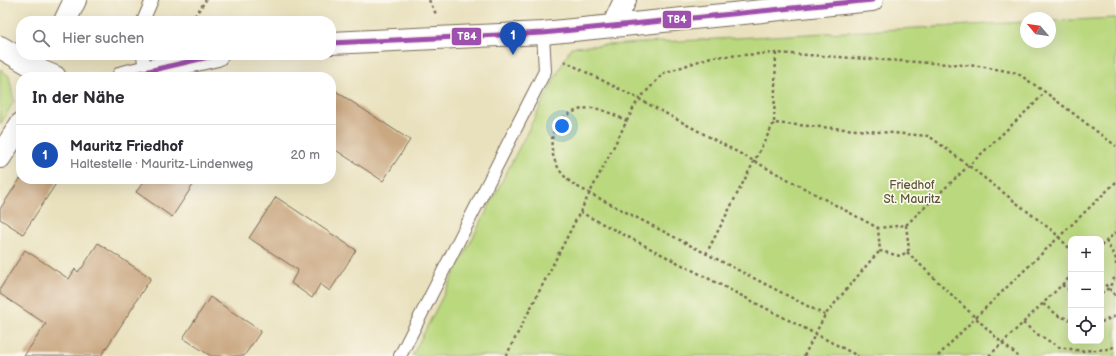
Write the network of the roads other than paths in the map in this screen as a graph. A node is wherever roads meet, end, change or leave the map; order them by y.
1 (75, 0) edge
2 (152, 0) edge
3 (625, 0) edge
4 (872, 0) edge
5 (67, 16) edge
6 (145, 16) edge
7 (613, 26) junction
8 (543, 33) junction
9 (336, 43) edge
10 (0, 47) edge
11 (16, 55) edge
12 (27, 60) edge
13 (171, 60) edge
14 (144, 63) edge
15 (47, 70) edge
16 (130, 72) edge
17 (16, 132) edge
18 (0, 157) edge
19 (400, 356) edge

1 - 5 street
2 - 6 lane
3 - 7 street
4 - 7 street
7 - 8 street
8 - 9 street
8 - 19 lane
10 - 11 street
12 - 15 street
13 - 14 street
14 - 16 street
17 - 18 street

